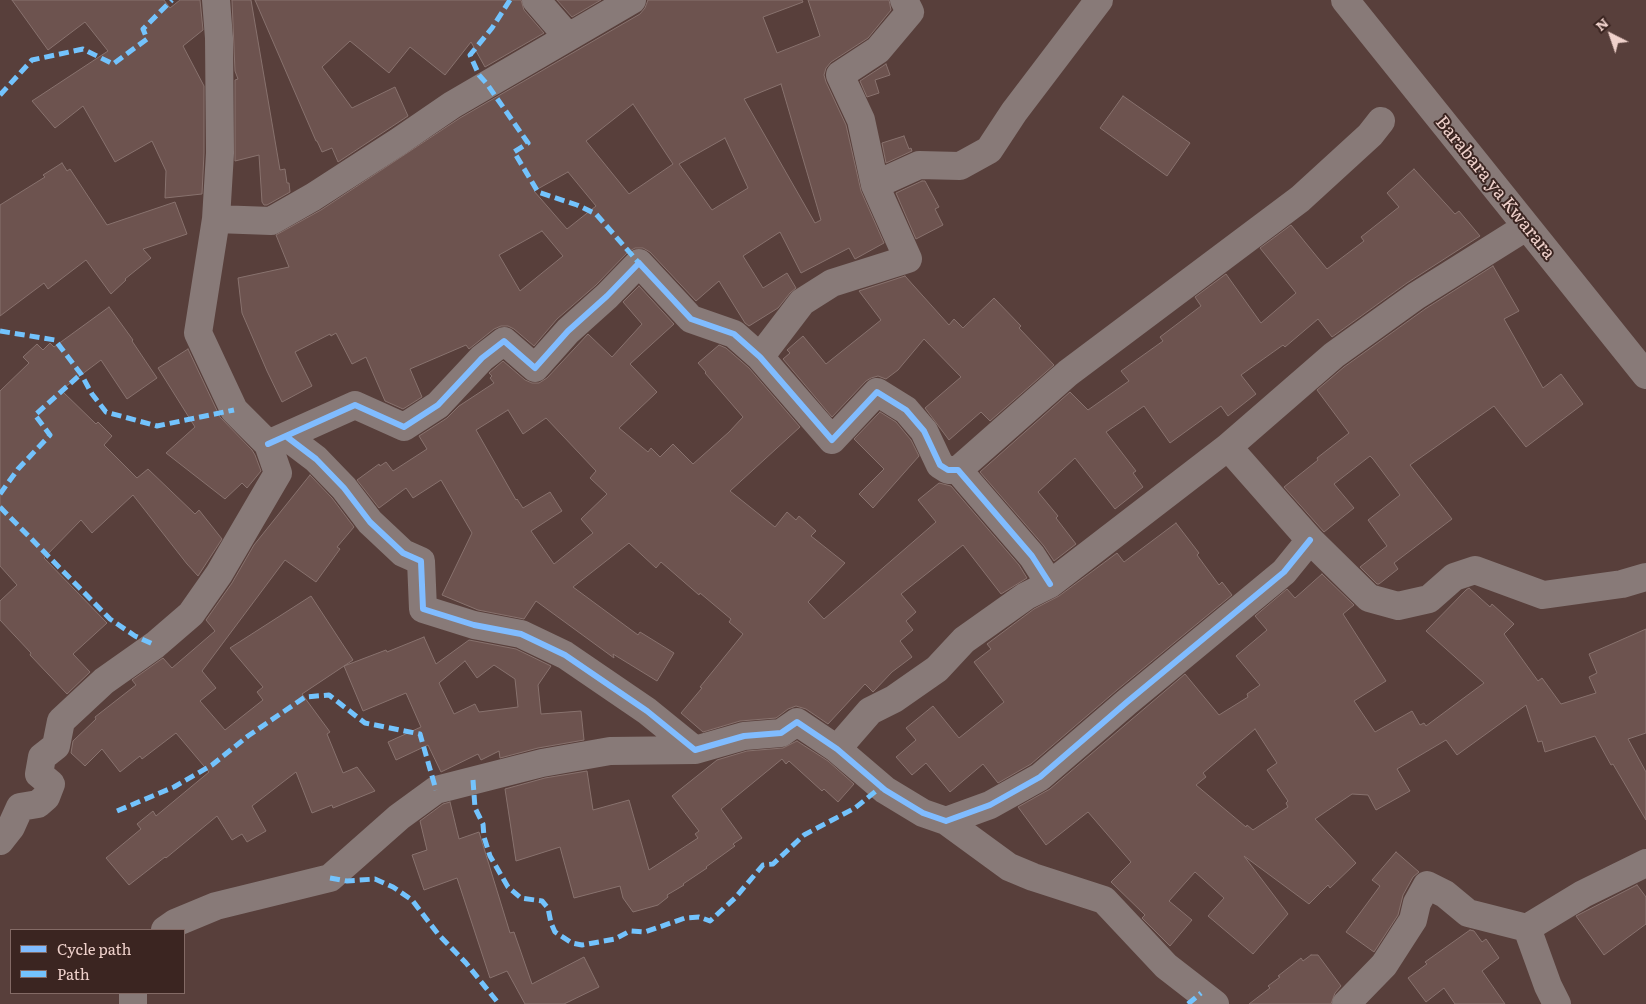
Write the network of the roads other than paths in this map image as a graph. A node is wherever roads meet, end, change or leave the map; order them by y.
1 (216, 0) edge
2 (536, 0) edge
3 (632, 0) edge
4 (904, 0) edge
5 (1099, 0) edge
6 (1345, 0) edge
7 (568, 37) junction
8 (1381, 121) dead end
9 (875, 185) junction
10 (216, 219) junction
11 (1526, 227) junction
12 (760, 357) junction
13 (1644, 368) edge
14 (277, 441) junction
15 (1228, 447) junction
16 (958, 470) junction
17 (1310, 540) junction
18 (1646, 577) edge
19 (1050, 584) junction
20 (837, 749) junction
21 (695, 750) junction
22 (946, 821) junction
23 (0, 841) edge
24 (1646, 863) edge
25 (1527, 928) junction
26 (166, 929) edge
27 (1215, 1004) edge
28 (1346, 1004) edge
29 (1557, 1004) edge

1 - 10 street
2 - 7 street
3 - 7 street
4 - 9 street
5 - 9 street
6 - 11 street, Barabara ya Kwarara
7 - 10 street
8 - 16 street
9 - 12 street
10 - 14 street
11 - 13 street, Barabara ya Kwarara
11 - 15 street
12 - 14 street
12 - 16 street
14 - 21 street
14 - 23 street
15 - 17 street
15 - 19 street
16 - 19 street
17 - 18 street
17 - 22 street
19 - 20 street
20 - 21 street
20 - 22 street
21 - 26 street
22 - 27 street
24 - 25 street
25 - 28 street
25 - 29 street

